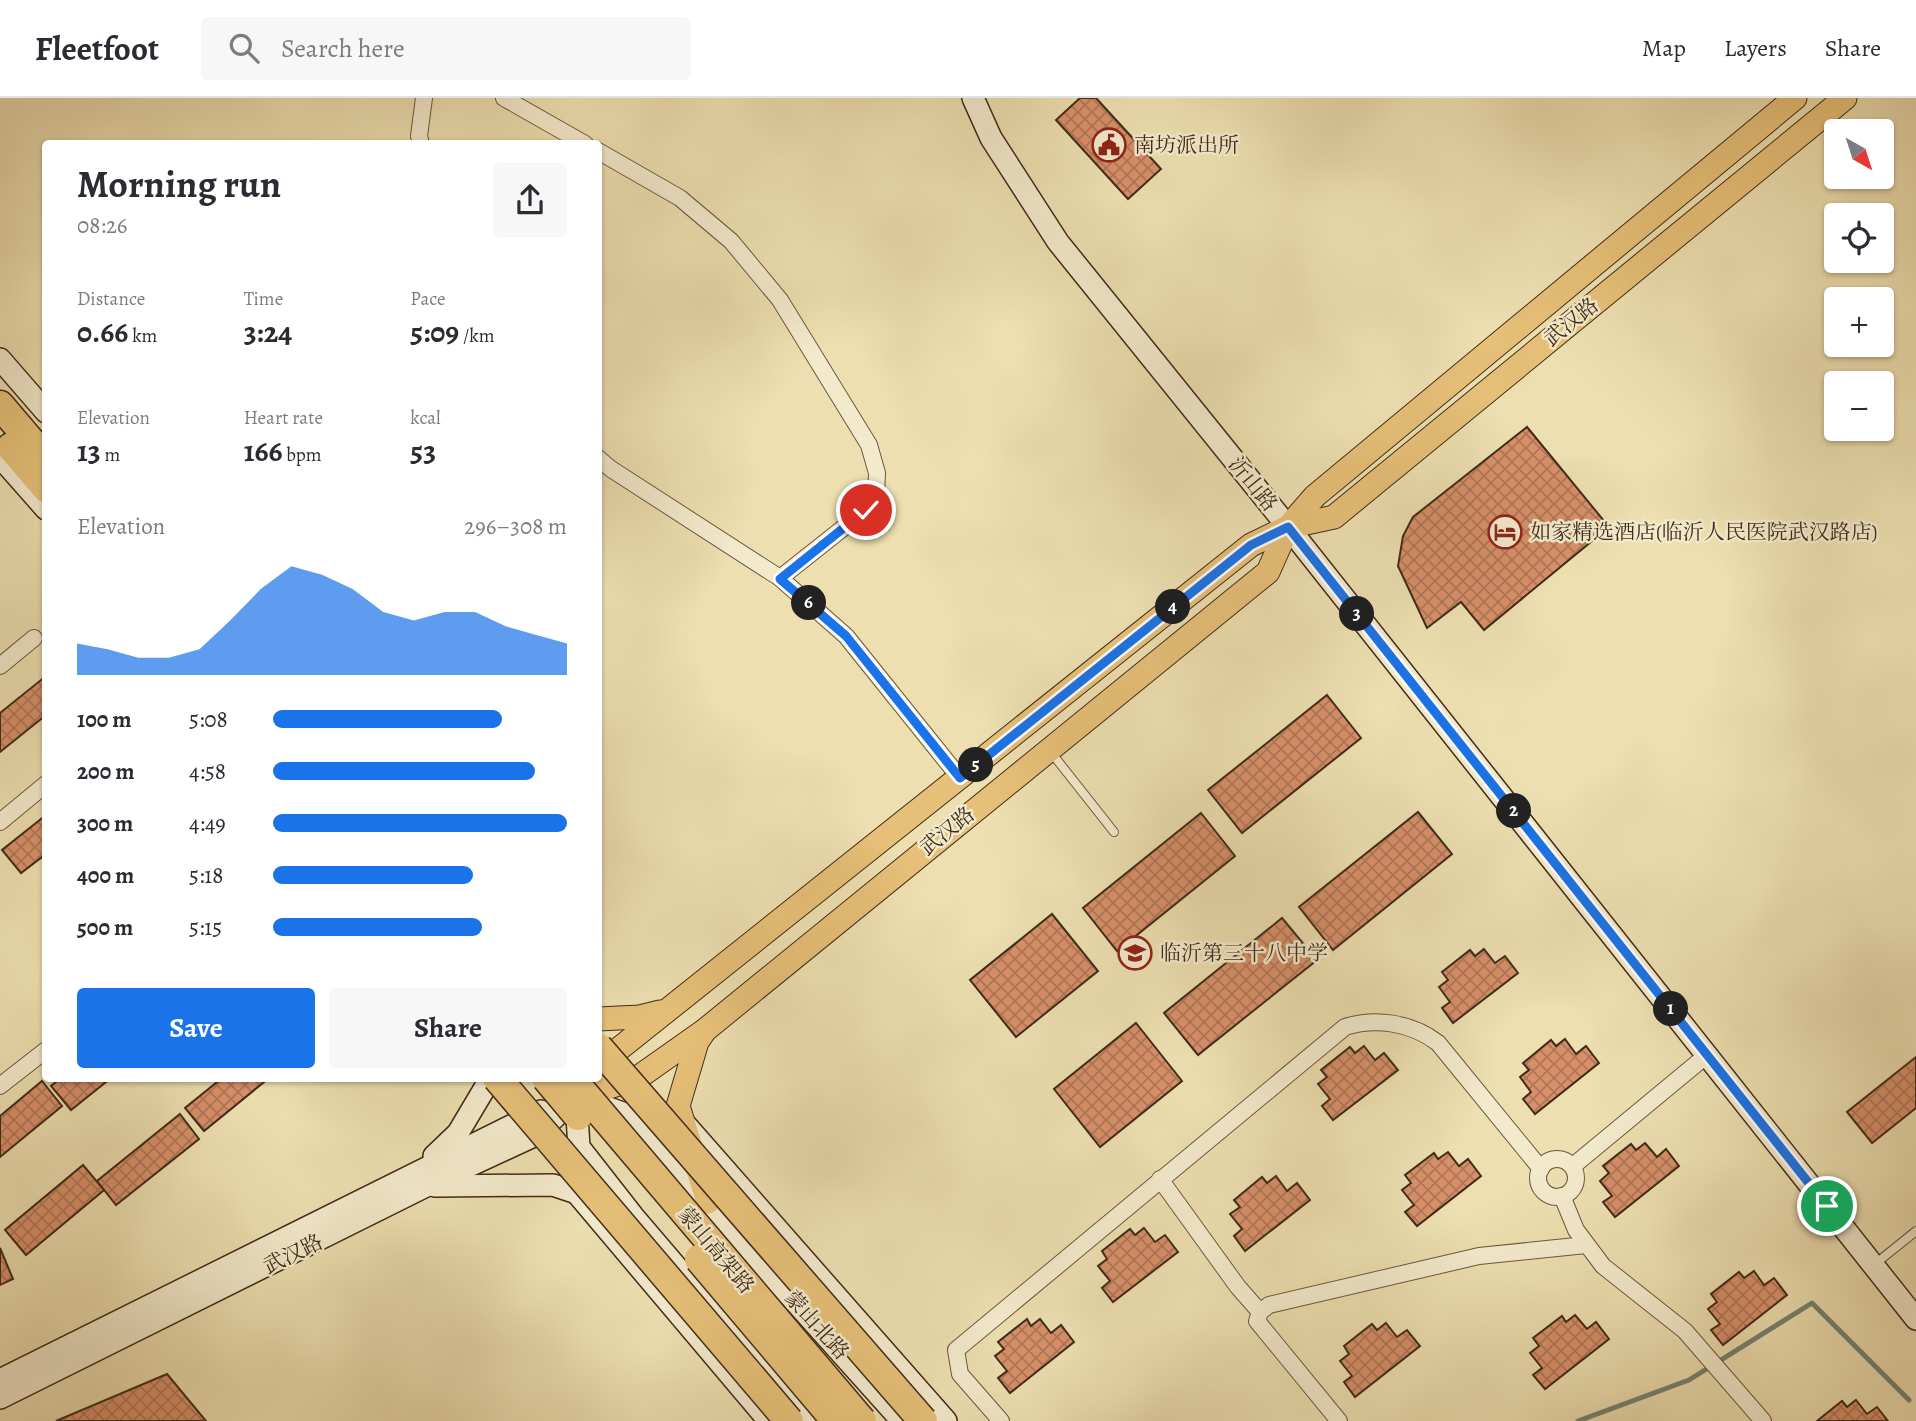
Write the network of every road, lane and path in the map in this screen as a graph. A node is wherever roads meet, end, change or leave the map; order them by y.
1 (424, 98) edge
2 (504, 98) edge
3 (973, 98) edge
4 (1796, 98) edge
5 (1844, 98) edge
6 (420, 140) edge
7 (578, 140) edge
8 (602, 153) edge
9 (0, 359) edge
10 (0, 405) edge
11 (42, 407) edge
12 (0, 434) edge
13 (42, 454) edge
14 (0, 457) edge
15 (602, 461) edge
16 (42, 483) edge
17 (42, 504) edge
18 (1288, 527) junction
19 (780, 579) junction
20 (34, 638) dead end
21 (0, 666) edge
22 (1049, 749) junction
23 (960, 778) junction
24 (42, 787) edge
25 (0, 822) edge
26 (1114, 832) dead end
27 (666, 1010) junction
28 (602, 1019) edge
29 (704, 1031) junction
30 (602, 1052) edge
31 (42, 1053) edge
32 (1707, 1055) junction
33 (602, 1065) edge
34 (486, 1082) edge
35 (500, 1082) edge
36 (546, 1082) edge
37 (598, 1082) edge
38 (602, 1082) edge
39 (572, 1084) edge
40 (0, 1086) edge
41 (681, 1120) junction
42 (1573, 1166) junction
43 (1541, 1168) junction
44 (1160, 1179) junction
45 (421, 1180) junction
46 (574, 1190) junction
47 (1562, 1196) junction
48 (708, 1202) junction
49 (633, 1216) junction
50 (1916, 1231) edge
51 (1586, 1245) junction
52 (1873, 1265) junction
53 (1261, 1312) junction
54 (1916, 1320) edge
55 (0, 1380) edge
56 (0, 1398) edge
57 (769, 1421) edge
58 (789, 1421) edge
59 (808, 1421) edge
60 (836, 1421) edge
61 (862, 1421) edge
62 (902, 1421) edge
63 (923, 1421) edge
64 (946, 1421) edge
65 (1001, 1421) edge
66 (1339, 1421) edge
67 (1763, 1421) edge

1 - 6 street
2 - 7 street
3 - 18 main road, 沂山路
4 - 18 main road, 武汉路
5 - 18 main road, 武汉路
8 - 19 street
9 - 11 main road
10 - 13 highway
12 - 16 highway
14 - 17 main road
15 - 19 street
18 - 22 main road, 武汉路
18 - 23 main road, 武汉路
18 - 32 main road, 沂山路
19 - 23 street
20 - 21 street
22 - 26 lane
22 - 29 main road, 武汉路
23 - 27 main road, 武汉路
24 - 25 street
27 - 28 main road
27 - 33 main road, 武汉路
29 - 38 main road, 武汉路
29 - 41 main road
30 - 63 highway, bridge
31 - 40 street
32 - 42 street
32 - 52 main road, 沂山路
34 - 45 main road
35 - 58 highway, bridge
36 - 60 highway, 蒙山高架路, bridge
37 - 39 main road, 武汉路
39 - 45 main road, 武汉路
39 - 48 main road, 蒙山北路
39 - 49 main road
39 - 61 highway, 蒙山高架路, bridge
41 - 48 main road
41 - 64 main road
42 - 43 street
42 - 47 street
43 - 44 street
43 - 47 street
44 - 53 street
44 - 65 street
45 - 46 main road
45 - 55 main road, 武汉路
45 - 56 main road, 武汉路
46 - 49 main road
46 - 57 main road
47 - 51 street
48 - 62 main road, 蒙山北路
49 - 59 main road
50 - 52 lane
51 - 53 street
51 - 67 street
52 - 54 main road, 沂山路
53 - 66 street

